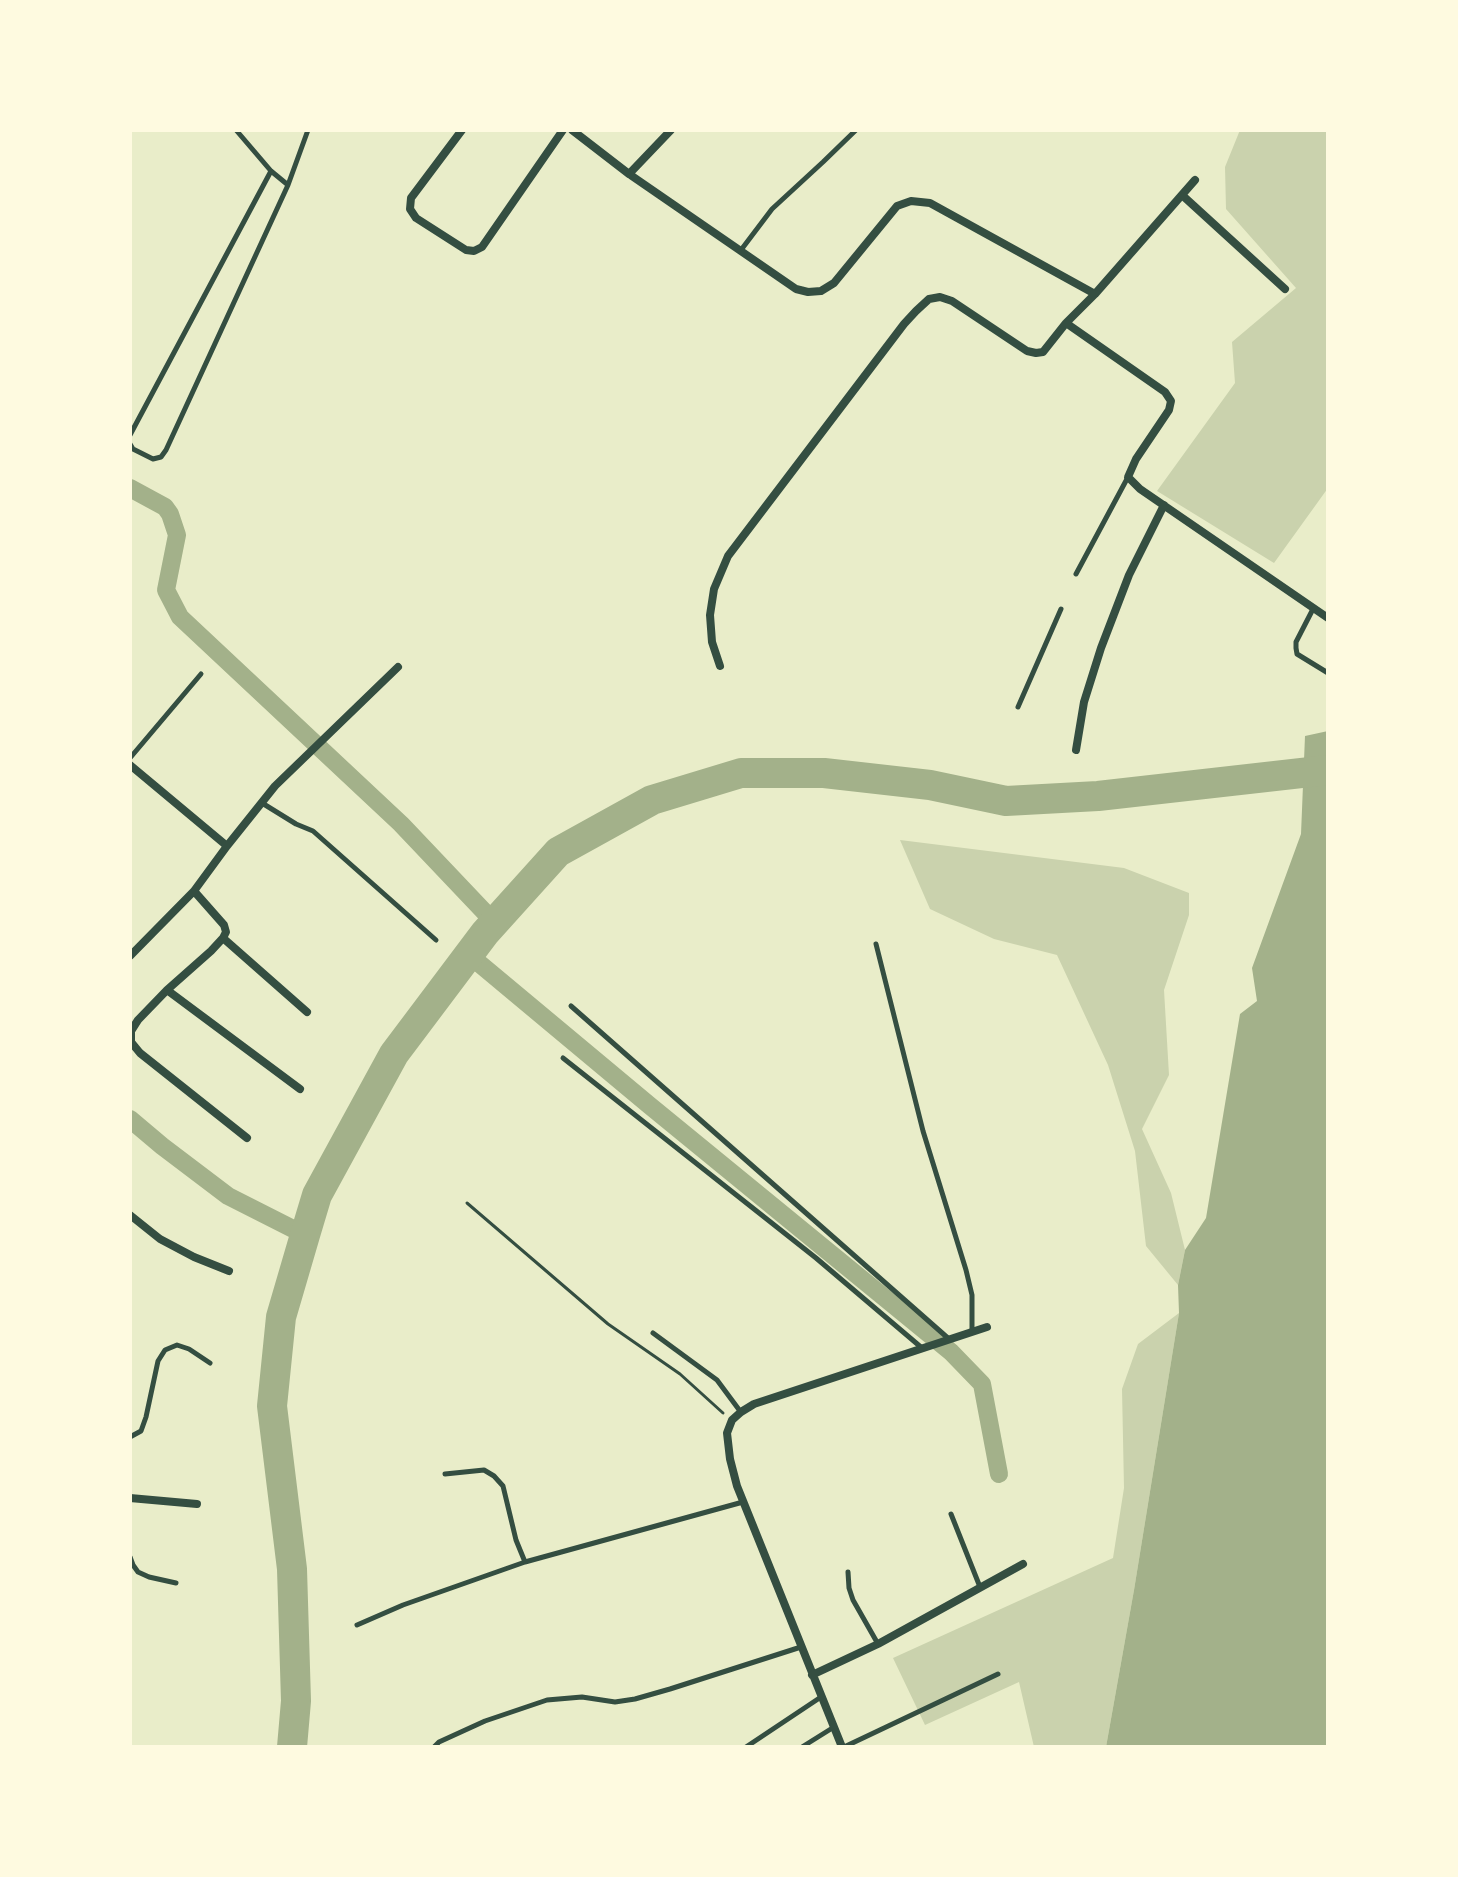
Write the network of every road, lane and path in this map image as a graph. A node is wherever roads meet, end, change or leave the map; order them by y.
1 (236, 130) edge
2 (308, 130) edge
3 (462, 130) edge
4 (563, 130) edge
5 (572, 130) edge
6 (671, 130) edge
7 (856, 130) edge
8 (271, 171) junction
9 (629, 174) junction
10 (1195, 180) dead end
11 (288, 185) junction
12 (1182, 195) junction
13 (741, 250) junction
14 (1285, 289) dead end
15 (1095, 294) junction
16 (1066, 323) junction
17 (130, 435) edge
18 (130, 444) edge
19 (1128, 477) junction
20 (1164, 505) junction
21 (1076, 574) dead end
22 (1314, 608) junction
23 (1061, 609) dead end
24 (1328, 618) edge
25 (720, 666) dead end
26 (398, 667) dead end
27 (1328, 673) edge
28 (201, 674) dead end
29 (1018, 707) dead end
30 (1076, 750) dead end
31 (130, 758) edge
32 (130, 765) edge
33 (261, 802) junction
34 (227, 846) junction
35 (194, 891) junction
36 (223, 938) junction
37 (436, 940) dead end
38 (876, 944) dead end
39 (130, 956) edge
40 (167, 990) junction
41 (571, 1006) dead end
42 (307, 1012) dead end
43 (563, 1058) dead end
44 (300, 1089) dead end
45 (247, 1138) dead end
46 (467, 1203) dead end
47 (130, 1215) edge
48 (229, 1271) dead end
49 (987, 1327) dead end
50 (972, 1332) junction
51 (653, 1333) dead end
52 (949, 1339) junction
53 (922, 1348) junction
54 (210, 1363) dead end
55 (741, 1412) junction
56 (732, 1420) junction
57 (130, 1437) edge
58 (445, 1474) dead end
59 (130, 1498) edge
60 (743, 1502) junction
61 (197, 1504) dead end
62 (951, 1514) dead end
63 (130, 1557) edge
64 (525, 1562) junction
65 (1023, 1564) dead end
66 (848, 1572) dead end
67 (176, 1583) dead end
68 (980, 1587) junction
69 (357, 1625) dead end
70 (878, 1644) junction
71 (801, 1647) junction
72 (998, 1674) dead end
73 (812, 1675) junction
74 (821, 1697) junction
75 (834, 1727) junction
76 (434, 1747) edge
77 (746, 1747) edge
78 (802, 1747) edge
79 (843, 1747) edge

1 - 8 lane
2 - 11 lane
3 - 4 street
5 - 9 street
6 - 9 street
7 - 13 lane
8 - 11 lane
8 - 17 lane
9 - 13 street
10 - 12 street
11 - 18 lane
12 - 14 street
12 - 15 street
13 - 15 street
15 - 16 street
16 - 19 street
16 - 25 street
19 - 20 street
19 - 21 lane
20 - 22 street
20 - 30 street
22 - 24 street
22 - 27 lane
23 - 29 lane
26 - 33 street
28 - 31 lane
32 - 34 street
33 - 34 street
33 - 37 lane
34 - 35 street
35 - 36 street
35 - 39 street
36 - 40 street
36 - 42 street
38 - 50 lane
40 - 44 street
40 - 45 street
41 - 52 lane
43 - 53 lane
46 - 56 path
47 - 48 street
49 - 50 street
50 - 52 street
51 - 55 lane
52 - 53 street
53 - 55 street
54 - 57 lane
55 - 56 street
56 - 60 street
58 - 64 lane
59 - 61 street
60 - 64 lane
60 - 71 street
62 - 68 lane
63 - 67 lane
64 - 69 lane
65 - 68 street
66 - 70 lane
68 - 70 street
70 - 73 street
71 - 73 street
71 - 76 lane
72 - 79 lane
73 - 74 street
74 - 75 street
74 - 77 lane
75 - 78 lane
75 - 79 street

